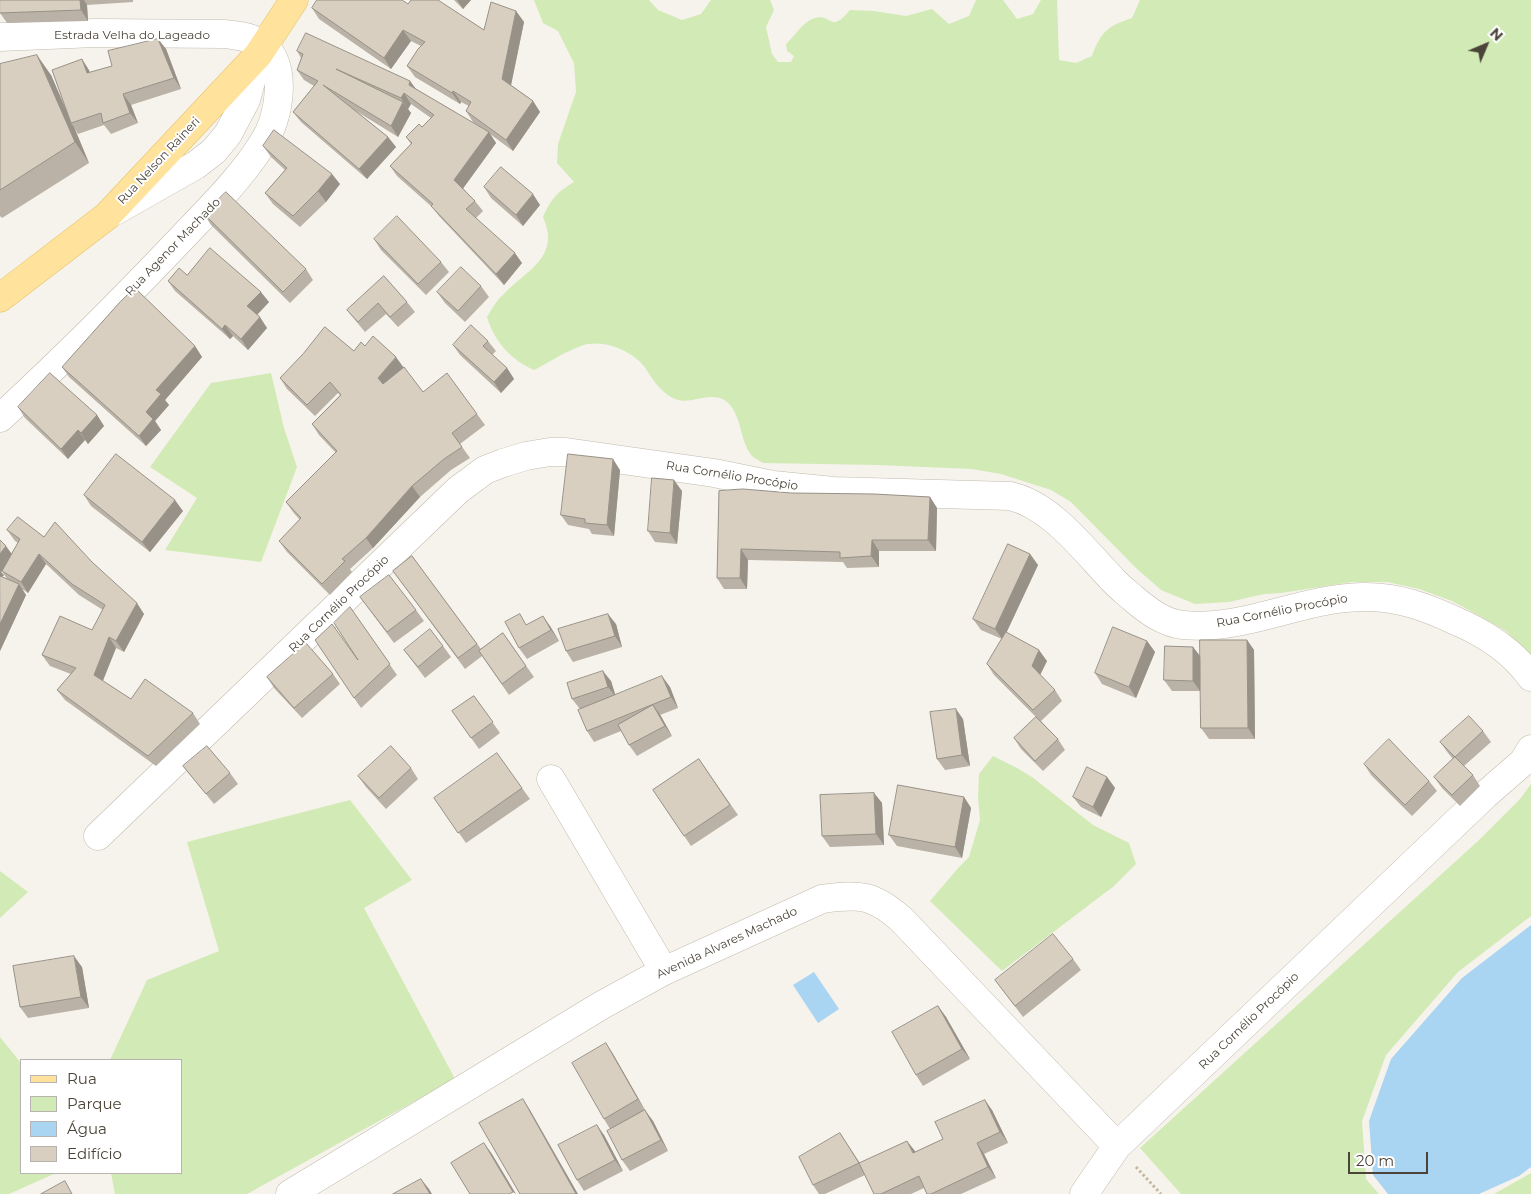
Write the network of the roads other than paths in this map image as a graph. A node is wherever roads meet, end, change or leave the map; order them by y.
1 (294, 0) edge
2 (0, 37) edge
3 (260, 50) junction
4 (0, 298) edge
5 (0, 418) edge
6 (1531, 677) edge
7 (1531, 749) edge
8 (551, 779) dead end
9 (98, 836) dead end
10 (664, 971) junction
11 (1117, 1146) junction
12 (290, 1194) edge
13 (1084, 1194) edge

1 - 3 main road, Rua Nelson Raineri
2 - 3 street, Estrada Velha do Lageado
3 - 4 main road, Rua Nelson Raineri
3 - 5 street, Rua Agenor Machado
6 - 9 street, Rua Cornélio Procópio
7 - 11 street, Rua Cornélio Procópio
8 - 10 street
10 - 11 street, Avenida Alvares Machado
10 - 12 street, Avenida Alvares Machado
11 - 13 street, Rua Cornélio Procópio

